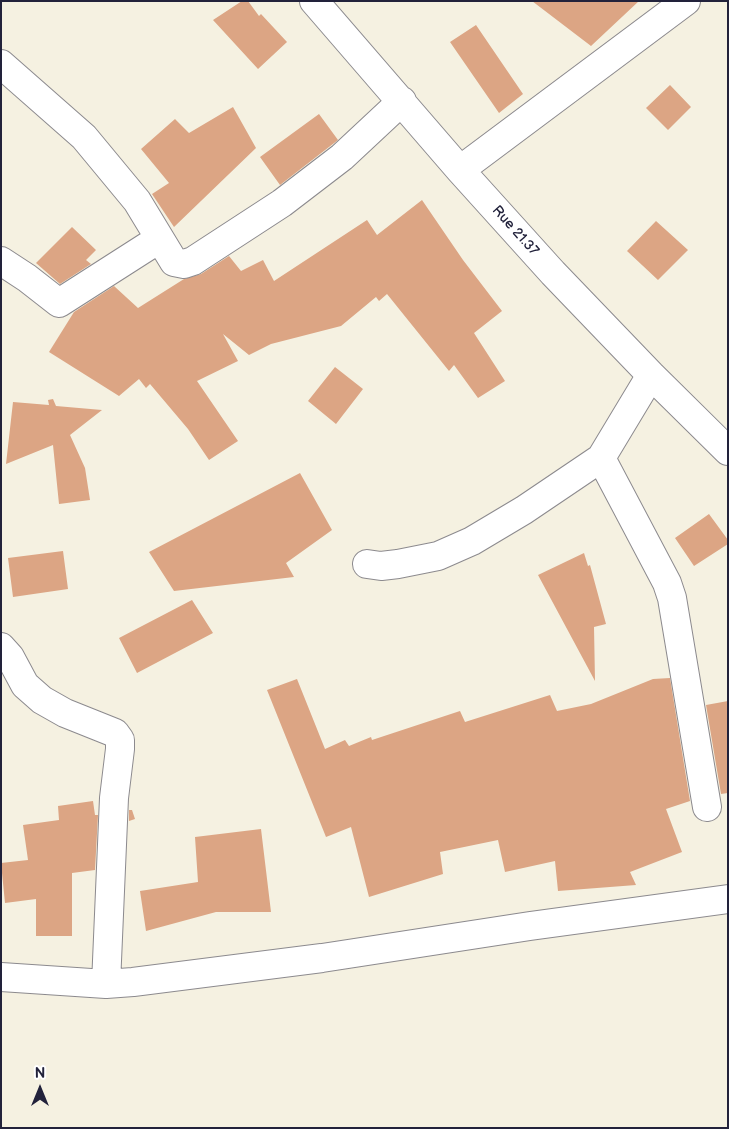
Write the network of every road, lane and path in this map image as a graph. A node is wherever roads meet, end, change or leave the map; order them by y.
1 (314, 1) edge
2 (686, 1) edge
3 (1, 64) edge
4 (402, 101) junction
5 (460, 170) junction
6 (159, 239) junction
7 (1, 261) edge
8 (651, 375) junction
9 (728, 451) edge
10 (601, 458) junction
11 (367, 564) dead end
12 (1, 647) edge
13 (707, 807) dead end
14 (728, 899) edge
15 (1, 977) edge
16 (106, 984) junction

1 - 4 street, Rue 21.37
2 - 5 street
3 - 6 street
4 - 5 street, Rue 21.37
4 - 6 street
5 - 8 street, Rue 21.37
6 - 7 street
8 - 9 street, Rue 21.37
8 - 10 street
10 - 11 street
10 - 13 street
12 - 16 street
14 - 16 street
15 - 16 street

